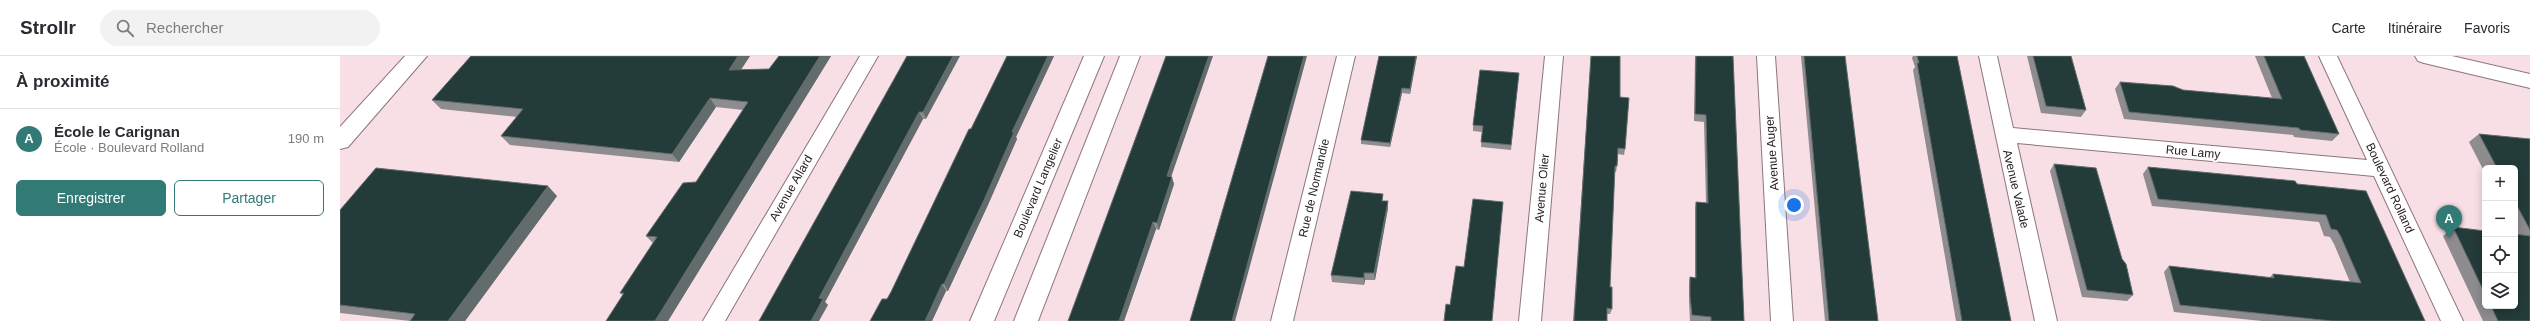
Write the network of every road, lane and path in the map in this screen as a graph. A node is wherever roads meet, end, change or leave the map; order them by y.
1 (417, 56) edge
2 (869, 56) edge
3 (1094, 56) edge
4 (1130, 56) edge
5 (1346, 56) edge
6 (1554, 56) edge
7 (1766, 56) edge
8 (1988, 56) edge
9 (2328, 56) edge
10 (2424, 56) edge
11 (2530, 81) edge
12 (2004, 134) junction
13 (340, 141) edge
14 (2381, 169) junction
15 (714, 321) edge
16 (982, 321) edge
17 (1026, 321) edge
18 (1282, 321) edge
19 (1530, 321) edge
20 (1782, 321) edge
21 (2046, 321) edge
22 (2452, 321) edge

1 - 13 main road
2 - 15 street, Avenue Allard
3 - 16 main road, Boulevard Langelier
4 - 17 main road
5 - 18 street, Rue de Normandie
6 - 19 street, Avenue Olier
7 - 20 street, Avenue Auger
8 - 12 street, Avenue Valade
9 - 14 street, Boulevard Rolland
10 - 11 street
12 - 14 street, Rue Lamy
12 - 21 street, Avenue Valade
14 - 22 street, Boulevard Rolland

